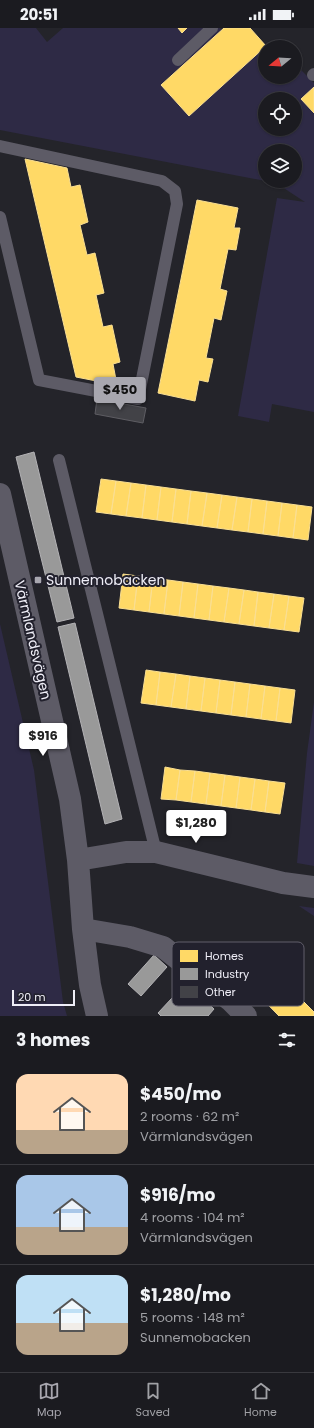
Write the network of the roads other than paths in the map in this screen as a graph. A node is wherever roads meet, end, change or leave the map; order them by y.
1 (212, 28) edge
2 (178, 60) dead end
3 (0, 146) edge
4 (0, 217) edge
5 (59, 460) dead end
6 (0, 494) edge
7 (156, 852) junction
8 (78, 860) junction
9 (314, 887) edge
10 (83, 929) junction
11 (172, 954) edge
12 (236, 1006) edge
13 (97, 1016) edge
14 (246, 1016) edge

1 - 2 lane
3 - 4 lane
5 - 7 lane
6 - 8 street, Värmlandsvägen
7 - 8 street
7 - 9 street
8 - 10 street, Värmlandsvägen
10 - 11 street
10 - 13 street, Värmlandsvägen
12 - 14 street

